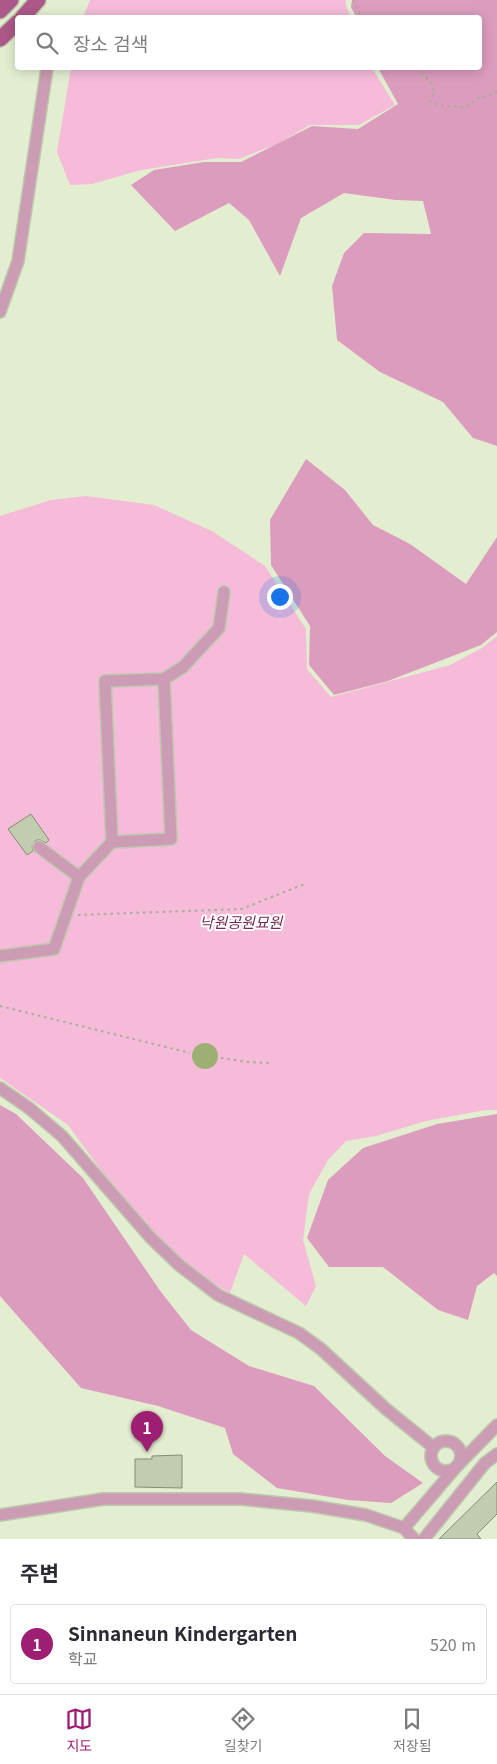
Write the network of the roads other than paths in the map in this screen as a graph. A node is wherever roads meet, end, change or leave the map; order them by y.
1 (11, 0) edge
2 (38, 0) edge
3 (0, 12) edge
4 (25, 15) edge
5 (15, 25) edge
6 (0, 39) edge
7 (47, 70) edge
8 (1, 307) edge
9 (224, 592) dead end
10 (164, 679) junction
11 (112, 842) junction
12 (39, 847) dead end
13 (79, 877) junction
14 (0, 956) edge
15 (0, 1088) edge
16 (497, 1425) edge
17 (433, 1448) junction
18 (497, 1454) edge
19 (457, 1466) junction
20 (0, 1515) edge
21 (404, 1528) junction
22 (414, 1539) edge
23 (424, 1539) edge

1 - 3 main road
2 - 4 main road
5 - 6 main road
7 - 8 street
9 - 10 street
10 - 11 street
10 - 11 street
11 - 13 street
12 - 13 street
13 - 14 street
15 - 17 street
16 - 19 street
17 - 19 street
17 - 19 street
18 - 23 street
19 - 21 street
20 - 21 street
21 - 22 street

